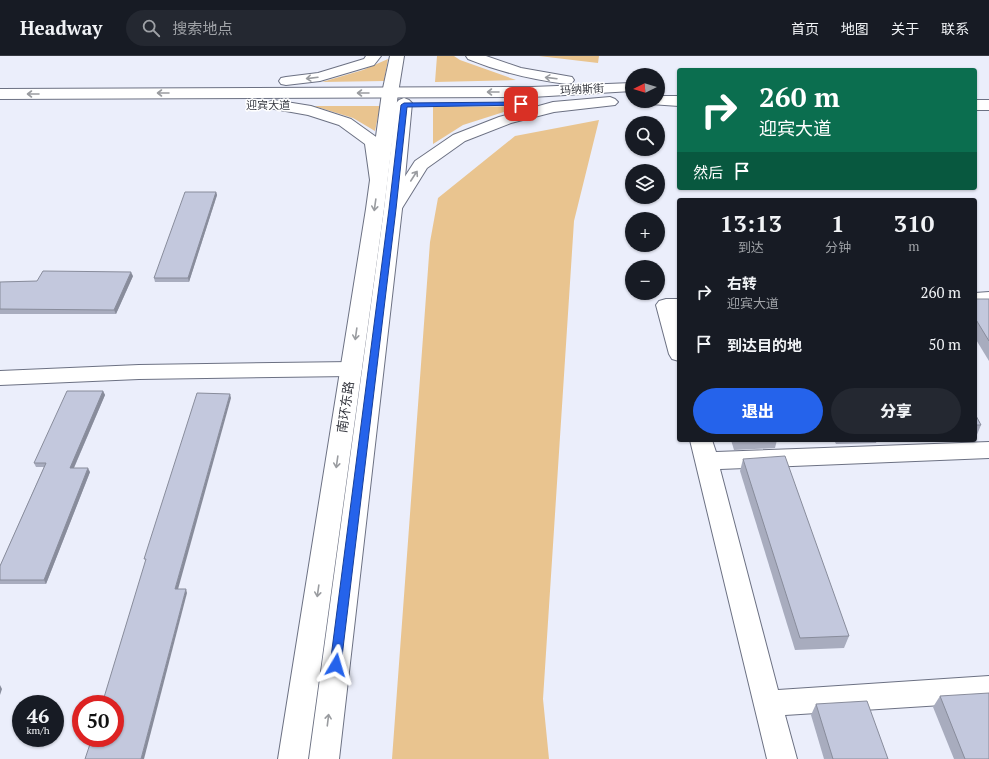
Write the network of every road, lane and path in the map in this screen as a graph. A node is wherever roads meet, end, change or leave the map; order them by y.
1 (374, 56) edge
2 (397, 56) edge
3 (411, 56) edge
4 (473, 56) edge
5 (665, 87) edge
6 (677, 87) edge
7 (189, 92) junction
8 (0, 94) edge
9 (625, 94) edge
10 (625, 94) edge
11 (625, 94) edge
12 (534, 98) joint
13 (397, 99) junction
14 (665, 101) edge
15 (677, 101) edge
16 (274, 105) junction
17 (977, 105) edge
18 (989, 105) edge
19 (0, 106) edge
20 (378, 180) junction
21 (393, 209) junction
22 (977, 298) edge
23 (989, 298) edge
24 (677, 305) edge
25 (677, 346) edge
26 (351, 369) junction
27 (0, 378) edge
28 (704, 450) edge
29 (989, 450) edge
30 (989, 689) edge
31 (768, 702) junction
32 (293, 759) edge
33 (324, 759) edge
34 (782, 759) edge

1 -> 7 main road
2 - 13 main road, 南环东路
3 - 13 main road, 南环东路
9 -> 4 main road
5 - 6 main road
7 -> 8 main road, 迎宾大道
13 -> 7 main road, 迎宾大道
10 - 12 main road, 玛纳斯街
21 -> 11 main road
12 - 13 main road, 迎宾大道
13 - 16 main road, 迎宾大道
13 - 20 main road, 南环东路
13 - 21 main road, 南环东路
14 - 15 main road
16 - 19 main road, 迎宾大道
16 - 20 main road
17 - 18 main road
20 -> 26 main road, 南环东路
33 -> 21 main road, 南环东路
22 - 23 main road
24 - 25 main road
26 - 27 main road
26 -> 32 main road, 南环东路
28 - 29 main road
28 - 31 main road
30 - 31 main road
31 - 34 main road

